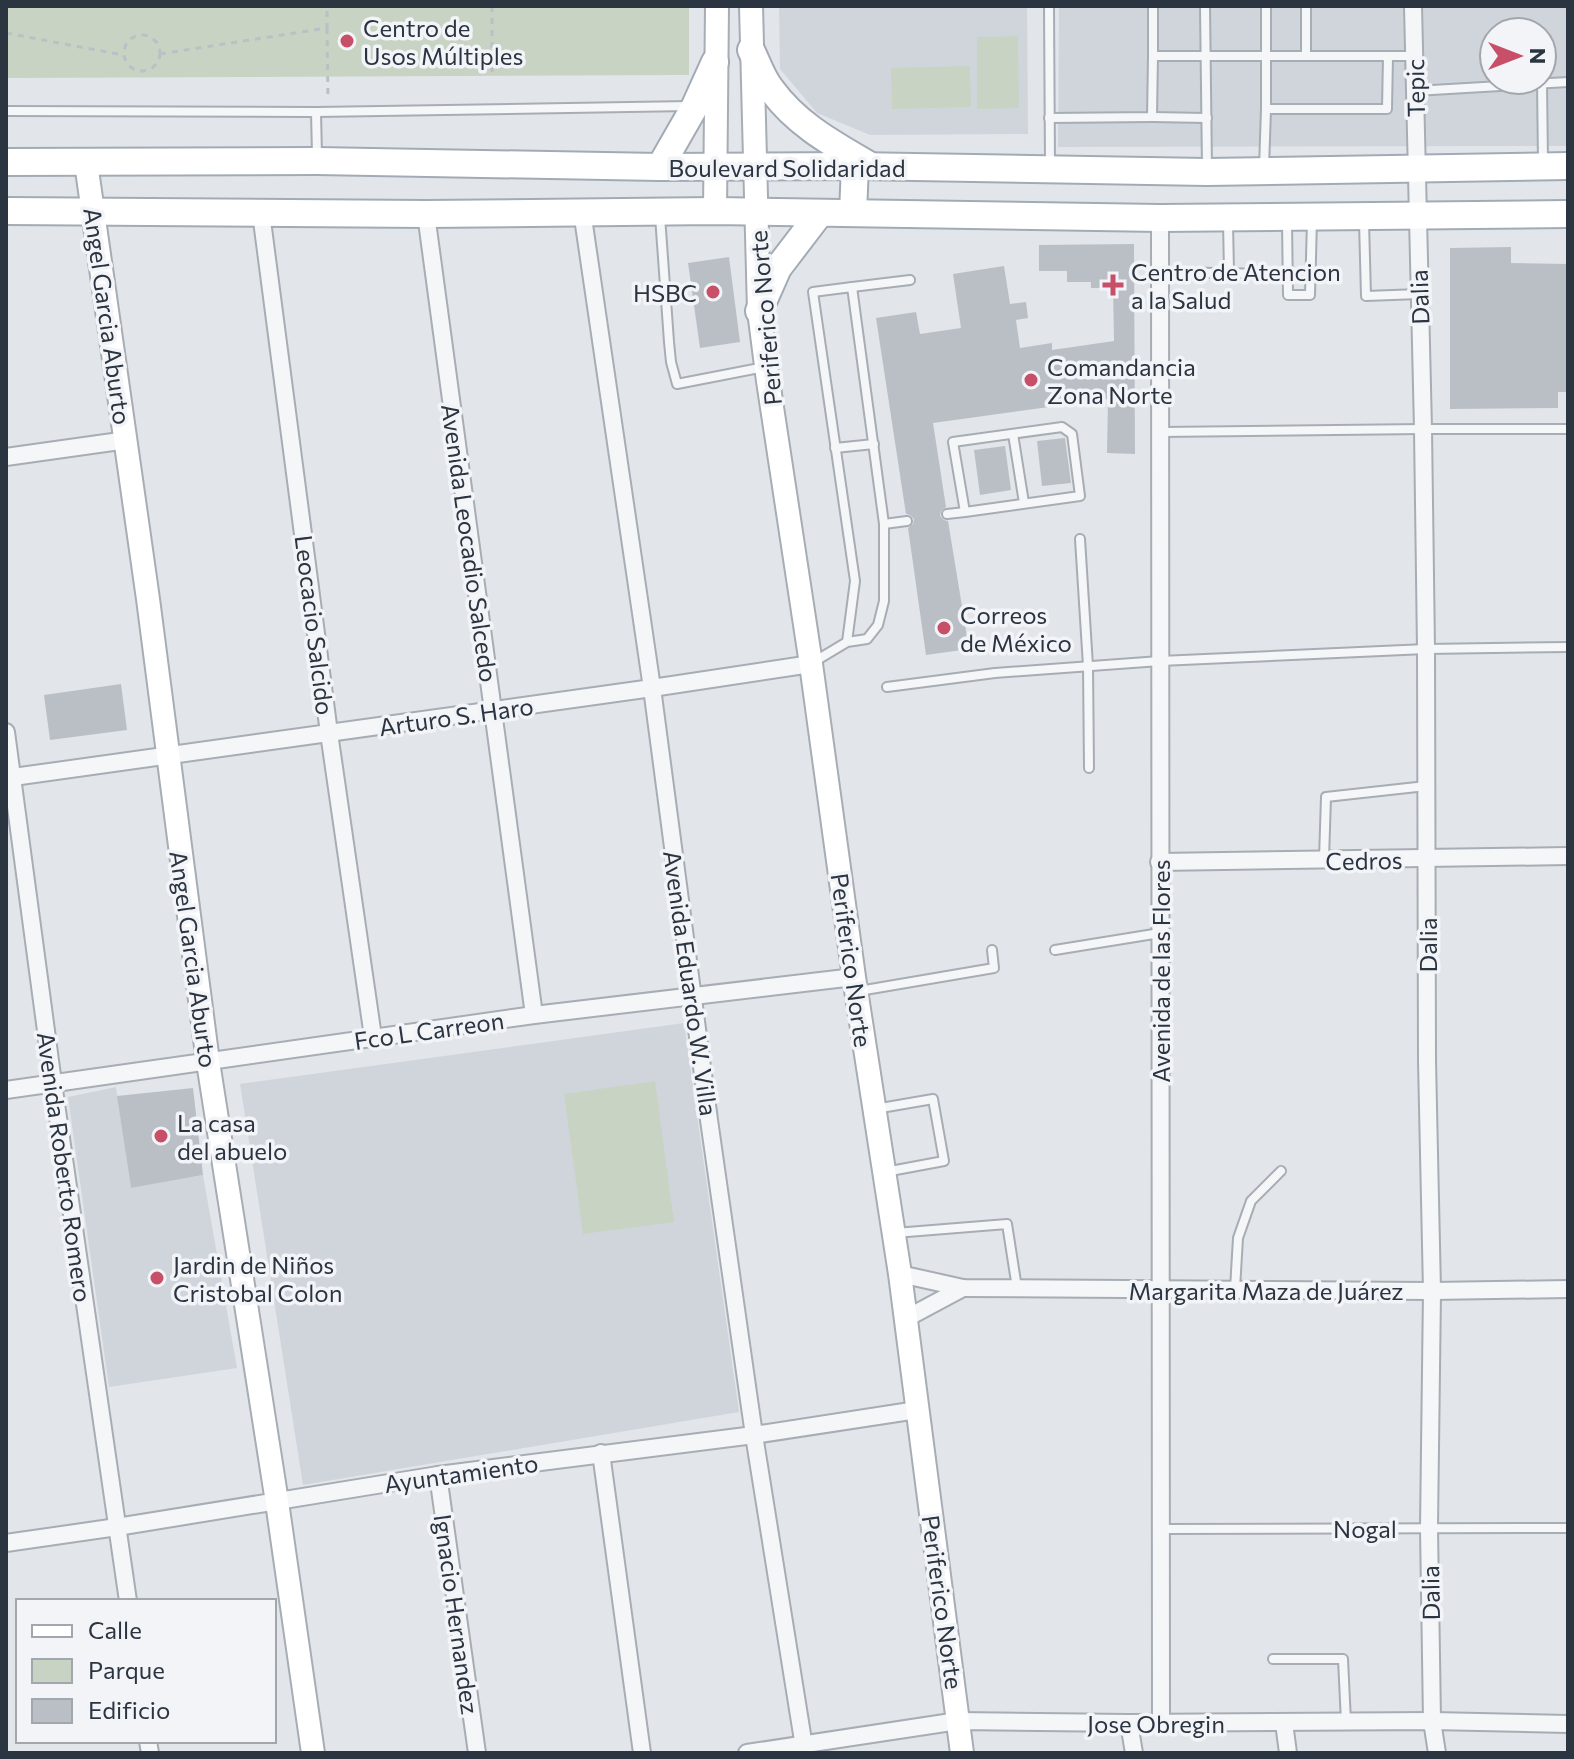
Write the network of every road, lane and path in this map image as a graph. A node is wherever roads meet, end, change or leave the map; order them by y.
1 (327, 6) edge
2 (492, 6) edge
3 (717, 6) edge
4 (751, 6) edge
5 (1049, 6) edge
6 (1153, 6) edge
7 (1205, 6) edge
8 (1266, 6) edge
9 (1306, 6) edge
10 (1413, 6) edge
11 (327, 28) junction
12 (6, 33) edge
13 (751, 50) junction
14 (160, 54) junction
15 (123, 55) junction
16 (1153, 56) junction
17 (1266, 56) junction
18 (1306, 56) junction
19 (1388, 56) junction
20 (1414, 56) junction
21 (1206, 57) junction
22 (715, 62) junction
23 (492, 75) dead end
24 (1478, 87) edge
25 (1415, 91) junction
26 (1544, 96) edge
27 (695, 106) junction
28 (1266, 109) junction
29 (6, 111) edge
30 (316, 112) junction
31 (329, 112) junction
32 (1152, 117) junction
33 (1049, 118) junction
34 (1207, 118) junction
35 (317, 161) junction
36 (6, 162) edge
37 (86, 163) junction
38 (715, 166) junction
39 (756, 166) junction
40 (1556, 166) edge
41 (660, 167) junction
42 (864, 167) junction
43 (1050, 169) junction
44 (1416, 169) junction
45 (1264, 171) junction
46 (1207, 172) junction
47 (6, 211) edge
48 (582, 211) junction
49 (660, 211) junction
50 (715, 211) junction
51 (93, 212) junction
52 (261, 213) junction
53 (756, 213) junction
54 (820, 213) junction
55 (853, 213) junction
56 (426, 214) junction
57 (1568, 214) edge
58 (1417, 215) junction
59 (1364, 216) junction
60 (1228, 217) junction
61 (1299, 217) junction
62 (1160, 218) junction
63 (1160, 272) junction
64 (1229, 272) junction
65 (1272, 274) dead end
66 (910, 280) dead end
67 (852, 287) junction
68 (1419, 294) junction
69 (759, 311) junction
70 (766, 366) junction
71 (1423, 429) junction
72 (1568, 429) edge
73 (1160, 432) junction
74 (1013, 434) junction
75 (127, 440) junction
76 (874, 444) junction
77 (835, 448) junction
78 (6, 457) edge
79 (1024, 503) junction
80 (965, 512) junction
81 (947, 514) dead end
82 (907, 521) dead end
83 (884, 524) junction
84 (1080, 539) dead end
85 (847, 642) junction
86 (1568, 647) edge
87 (1426, 649) junction
88 (1160, 661) junction
89 (811, 664) junction
90 (1088, 666) junction
91 (887, 687) dead end
92 (652, 688) junction
93 (493, 711) junction
94 (6, 732) edge
95 (329, 733) junction
96 (167, 756) junction
97 (1089, 768) dead end
98 (9, 778) edge
99 (1426, 786) junction
100 (1568, 856) edge
101 (1426, 859) junction
102 (1323, 860) junction
103 (1159, 862) junction
104 (1160, 933) junction
105 (992, 950) dead end
106 (1055, 950) dead end
107 (855, 984) junction
108 (692, 996) junction
109 (534, 1015) junction
110 (373, 1037) junction
111 (208, 1062) junction
112 (53, 1083) junction
113 (6, 1090) edge
114 (874, 1109) junction
115 (1281, 1171) dead end
116 (884, 1172) junction
117 (894, 1233) junction
118 (900, 1274) junction
119 (963, 1288) junction
120 (1017, 1288) junction
121 (1162, 1289) junction
122 (1235, 1289) junction
123 (1568, 1289) edge
124 (1432, 1291) junction
125 (905, 1319) junction
126 (917, 1410) junction
127 (754, 1435) junction
128 (601, 1453) junction
129 (438, 1475) junction
130 (277, 1502) junction
131 (117, 1527) junction
132 (1429, 1528) junction
133 (1568, 1528) edge
134 (1162, 1529) junction
135 (6, 1543) edge
136 (128, 1599) edge
137 (1273, 1659) dead end
138 (958, 1721) junction
139 (1432, 1721) junction
140 (1346, 1722) junction
141 (1129, 1723) junction
142 (1161, 1723) junction
143 (1284, 1723) junction
144 (1568, 1724) edge
145 (804, 1749) edge
146 (313, 1753) edge
147 (477, 1753) edge
148 (642, 1753) edge
149 (747, 1753) edge
150 (962, 1753) edge
151 (1134, 1753) edge
152 (1288, 1753) edge
153 (1437, 1753) edge

1 - 11 path
2 - 23 path
3 - 22 street
4 - 13 street, Periferico Norte
5 - 33 lane
6 - 16 lane
7 - 21 lane
8 - 17 lane
9 - 18 lane
10 - 20 street, Tepic
11 - 14 path
11 - 31 path
12 - 15 path
13 - 39 street, Periferico Norte
13 - 42 main road
14 - 15 path
14 - 15 path
16 - 21 lane
16 - 32 lane
17 - 18 lane
17 - 21 lane
17 - 28 lane
18 - 19 lane
19 - 20 lane
19 - 28 lane
20 - 25 street, Tepic
21 - 34 lane
22 - 27 main road
22 - 38 street
24 - 25 lane
25 - 44 street, Tepic
26 - 40 lane
27 - 31 lane
27 - 41 main road
28 - 45 lane
29 - 30 lane
30 - 31 lane
30 - 35 lane
32 - 33 lane
32 - 34 lane
33 - 43 lane
34 - 46 lane
35 - 37 main road, Boulevard Solidaridad
35 - 41 main road, Boulevard Solidaridad
36 - 37 main road, Boulevard Solidaridad
37 - 51 street, Angel Garcia Aburto
38 - 39 main road, Boulevard Solidaridad
38 - 41 main road, Boulevard Solidaridad
38 - 50 street
39 - 42 main road, Boulevard Solidaridad
39 - 53 street, Periferico Norte
40 - 44 main road, Boulevard Solidaridad
42 - 43 main road, Boulevard Solidaridad
42 - 55 main road
43 - 46 main road, Boulevard Solidaridad
44 - 45 main road, Boulevard Solidaridad
44 - 58 street, Dalia
45 - 46 main road, Boulevard Solidaridad
47 - 51 main road, Boulevard Solidaridad
48 - 49 main road, Boulevard Solidaridad
48 - 56 main road, Boulevard Solidaridad
48 - 92 street, Avenida Eduardo W. Villa
49 - 50 main road, Boulevard Solidaridad
49 - 70 lane
50 - 53 main road, Boulevard Solidaridad
51 - 52 main road, Boulevard Solidaridad
51 - 75 street, Angel Garcia Aburto
52 - 56 main road, Boulevard Solidaridad
52 - 95 street, Leocacio Salcido
53 - 54 main road, Boulevard Solidaridad
53 - 69 street, Periferico Norte
54 - 55 main road, Boulevard Solidaridad
54 - 69 main road
55 - 62 main road, Boulevard Solidaridad
56 - 93 street, Avenida Leocadio Salcedo
57 - 58 main road, Boulevard Solidaridad
58 - 59 main road, Boulevard Solidaridad
58 - 68 street, Dalia
59 - 61 main road, Boulevard Solidaridad
59 - 68 lane
60 - 61 main road, Boulevard Solidaridad
60 - 62 main road, Boulevard Solidaridad
60 - 64 lane
61 - 61 lane
62 - 63 street, Avenida de las Flores
63 - 64 lane
63 - 73 street, Avenida de las Flores
64 - 65 lane
66 - 67 lane
67 - 76 lane
67 - 77 lane
68 - 71 street, Dalia
69 - 70 street, Periferico Norte
70 - 89 street, Periferico Norte
71 - 72 lane
71 - 73 lane
71 - 87 street, Dalia
73 - 88 street, Avenida de las Flores
74 - 79 lane
74 - 79 lane
74 - 80 lane
75 - 78 street
75 - 96 street, Angel Garcia Aburto
76 - 77 lane
76 - 83 lane
77 - 85 lane
79 - 80 lane
80 - 81 lane
82 - 83 lane
83 - 85 lane
84 - 90 lane
85 - 89 lane
86 - 87 lane
87 - 88 lane
87 - 99 street, Dalia
88 - 90 lane
88 - 103 street, Avenida de las Flores
89 - 92 street, Arturo S. Haro
89 - 107 street, Periferico Norte
90 - 91 lane
90 - 97 lane
92 - 93 street, Arturo S. Haro
92 - 108 street, Avenida Eduardo W. Villa
93 - 95 street, Arturo S. Haro
93 - 109 street, Avenida Leocadio Salcedo
94 - 98 street, Avenida Roberto Romero
95 - 96 street, Arturo S. Haro
95 - 110 street, Leocacio Salcido
96 - 98 street, Arturo S. Haro
96 - 111 street, Angel Garcia Aburto
98 - 112 street, Avenida Roberto Romero
99 - 101 street, Dalia
99 - 102 lane
100 - 101 street, Cedros
101 - 102 street, Cedros
101 - 124 street, Dalia
102 - 103 street, Cedros
103 - 104 street, Avenida de las Flores
104 - 106 lane
104 - 121 street, Avenida de las Flores
105 - 107 lane
107 - 108 street, Fco L Carreon
107 - 114 street, Periferico Norte
108 - 109 street, Fco L Carreon
108 - 127 street, Avenida Eduardo W. Villa
109 - 110 street, Fco L Carreon
110 - 111 street, Fco L Carreon
111 - 112 street, Fco L Carreon
111 - 130 street, Angel Garcia Aburto
112 - 113 street, Fco L Carreon
112 - 131 street, Avenida Roberto Romero
114 - 116 street, Periferico Norte
114 - 116 lane
115 - 122 lane
116 - 117 street, Periferico Norte
117 - 118 street, Periferico Norte
117 - 120 lane
118 - 119 street, Margarita Maza de Juárez
118 - 125 street, Periferico Norte
119 - 120 street, Margarita Maza de Juárez
119 - 125 street, Margarita Maza de Juárez
120 - 121 street, Margarita Maza de Juárez
121 - 122 street, Margarita Maza de Juárez
121 - 134 street, Avenida de las Flores
122 - 124 street, Margarita Maza de Juárez
123 - 124 street, Margarita Maza de Juárez
124 - 132 street, Dalia
125 - 126 street, Periferico Norte
126 - 127 street, Ayuntamiento
126 - 138 street, Periferico Norte
127 - 128 street, Ayuntamiento
127 - 145 street, Avenida Eduardo W. Villa
128 - 129 street, Ayuntamiento
128 - 148 street
129 - 130 street, Ayuntamiento
129 - 147 street, Ignacio Hernandez
130 - 131 street, Ayuntamiento
130 - 146 street, Angel Garcia Aburto
131 - 135 street, Ayuntamiento
131 - 136 street, Avenida Roberto Romero
132 - 133 lane, Nogal
132 - 134 lane, Nogal
132 - 139 street, Dalia
134 - 142 street, Avenida de las Flores
137 - 140 lane
138 - 141 street, Jose Obregin
138 - 145 street, Jose Obregin
138 - 150 street, Periferico Norte
139 - 140 street, Jose Obregin
139 - 144 street, Jose Obregin
139 - 153 street, Dalia
140 - 143 street, Jose Obregin
141 - 142 street, Jose Obregin
141 - 151 street
142 - 143 street, Jose Obregin
143 - 152 street
145 - 149 street, Jose Obregin

